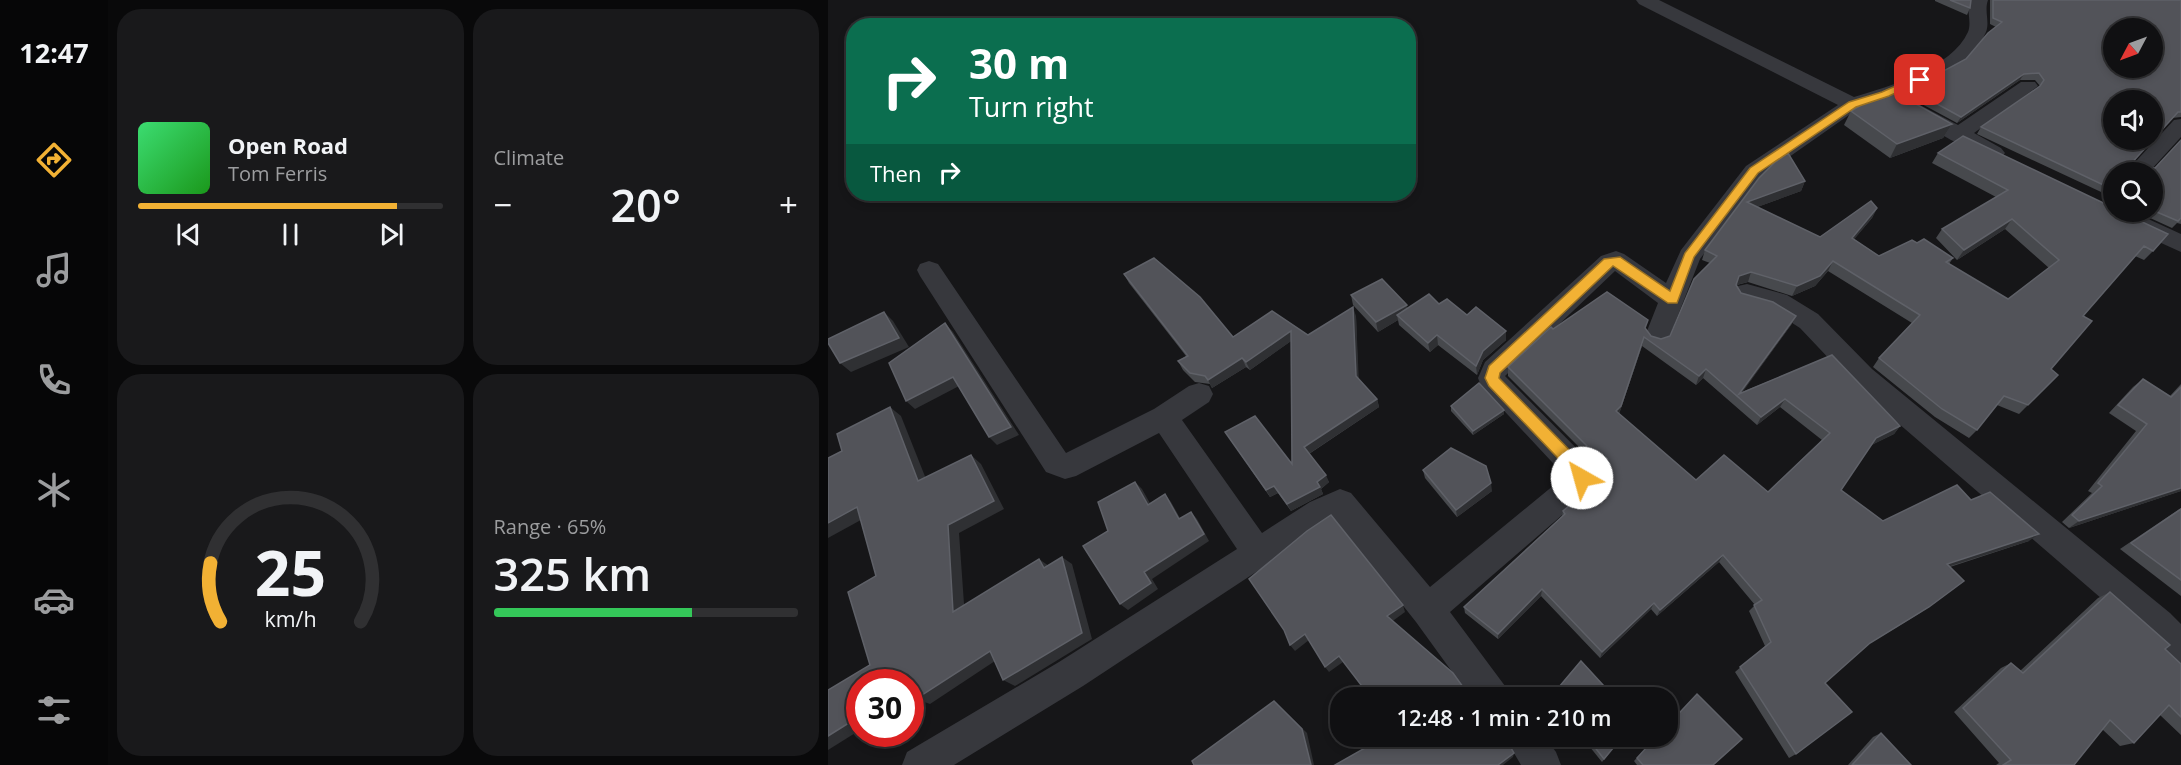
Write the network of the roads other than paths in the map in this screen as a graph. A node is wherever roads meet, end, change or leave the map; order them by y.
1 (1645, 0) edge
2 (1979, 0) edge
3 (2028, 86) edge
4 (1885, 94) junction
5 (1852, 105) junction
6 (2181, 125) edge
7 (1958, 135) junction
8 (2011, 161) edge
9 (2146, 162) edge
10 (2139, 222) edge
11 (2181, 244) edge
12 (928, 270) dead end
13 (1747, 293) edge
14 (1673, 300) junction
15 (1659, 336) edge
16 (1199, 393) dead end
17 (1164, 417) junction
18 (1259, 554) junction
19 (1428, 610) junction
20 (2181, 647) edge
21 (1485, 687) edge
22 (1530, 747) edge
23 (920, 765) edge
24 (1543, 765) edge

1 - 5 street
2 - 4 street
3 - 7 street
4 - 5 street
4 - 7 street
5 - 14 street
6 - 9 street
7 - 8 street
10 - 11 street
12 - 17 street
13 - 20 street
14 - 15 street
14 - 19 street
16 - 17 street
17 - 18 street
18 - 19 street
18 - 23 street
19 - 21 street
22 - 24 street

